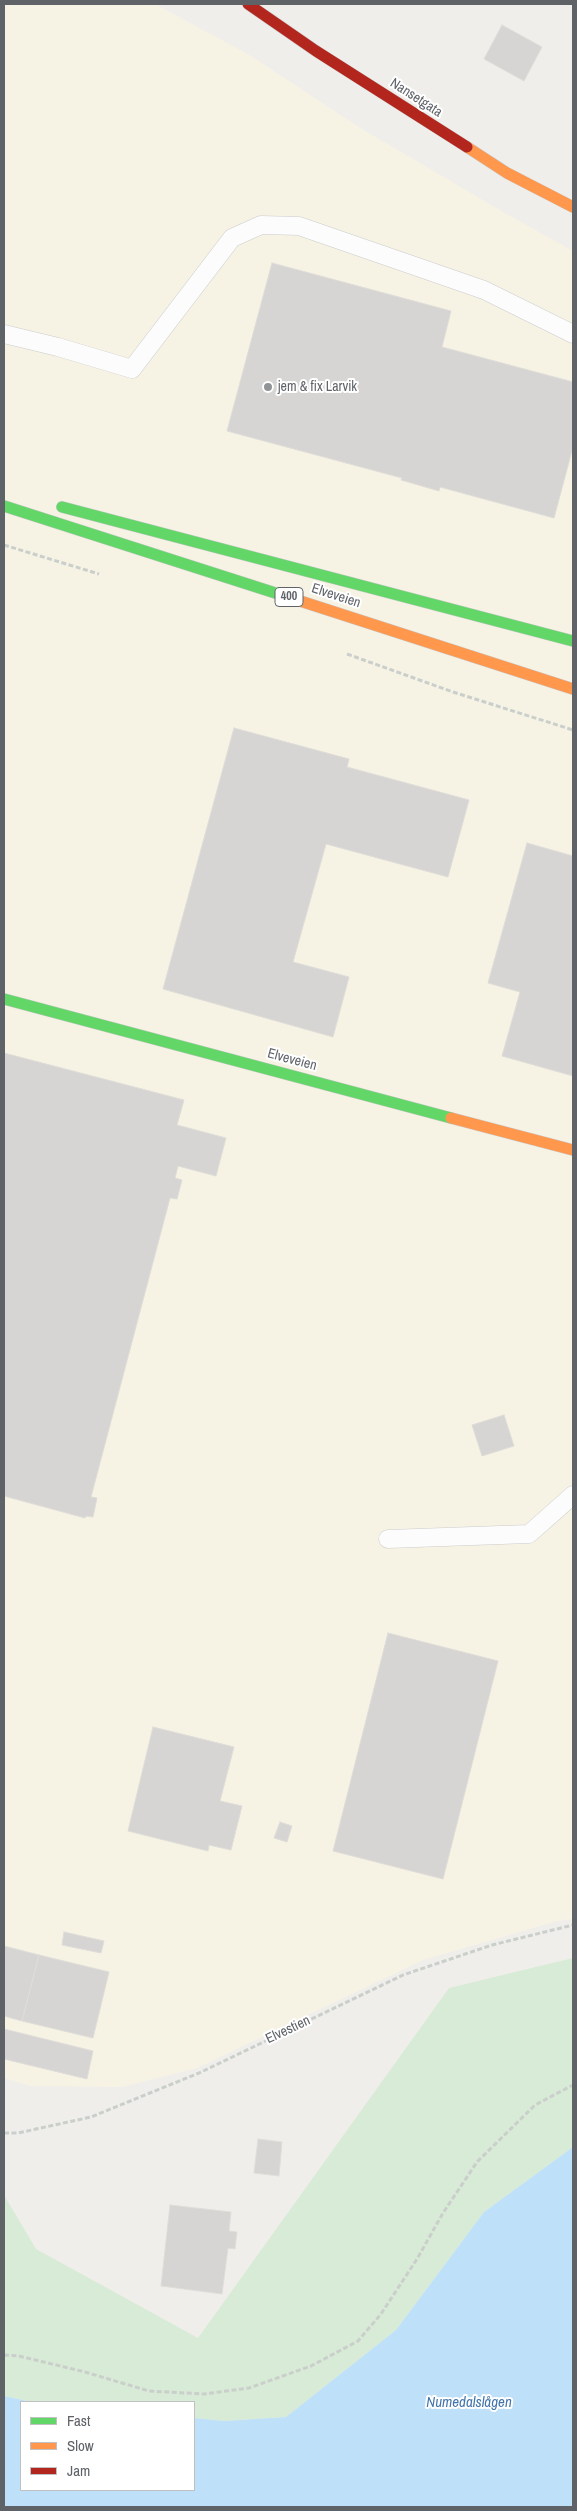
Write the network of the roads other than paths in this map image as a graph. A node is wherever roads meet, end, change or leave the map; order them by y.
1 (248, 4) edge
2 (573, 208) edge
3 (4, 334) edge
4 (573, 334) edge
5 (50, 504) dead end
6 (4, 506) edge
7 (573, 641) edge
8 (573, 690) edge
9 (4, 999) edge
10 (573, 1150) edge
11 (573, 1495) edge
12 (388, 1539) dead end

1 - 2 main road, Nansetgata
3 - 4 lane
5 - 7 main road, Elveveien / 400
6 - 8 main road, Elveveien / 400
9 - 10 main road, Elveveien
11 - 12 lane

